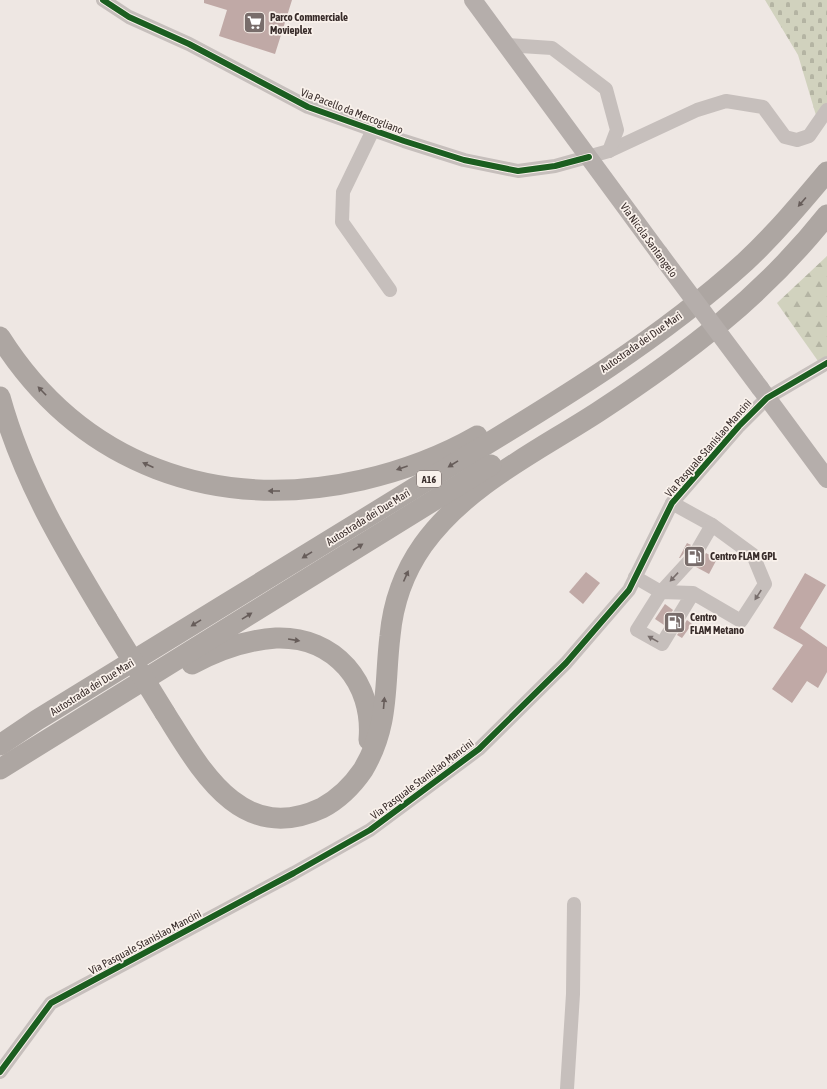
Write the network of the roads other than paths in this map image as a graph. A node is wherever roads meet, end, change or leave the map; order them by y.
1 (103, 0) edge
2 (473, 0) edge
3 (506, 45) junction
4 (827, 110) edge
5 (373, 130) junction
6 (609, 151) junction
7 (589, 157) junction
8 (827, 172) edge
9 (827, 204) edge
10 (827, 215) edge
11 (746, 261) junction
12 (390, 290) dead end
13 (0, 336) edge
14 (827, 363) edge
15 (764, 393) junction
16 (0, 397) edge
17 (827, 478) edge
18 (672, 503) junction
19 (712, 525) junction
20 (635, 577) junction
21 (660, 592) junction
22 (693, 593) junction
23 (0, 745) edge
24 (365, 766) junction
25 (0, 769) edge
26 (0, 783) edge
27 (574, 904) dead end
28 (0, 1072) edge
29 (568, 1089) edge

1 - 5 street, Via Pacello da Mercogliano
2 - 3 main road, Via Nicola Santangelo
3 - 6 street
3 - 7 main road, Via Nicola Santangelo
4 - 6 street, Via Pacello da Mercogliano
5 - 7 street, Via Pacello da Mercogliano
5 - 12 street
6 - 7 street, Via Pacello da Mercogliano
7 - 15 main road, Via Nicola Santangelo, bridge
8 -> 11 highway, Autostrada dei Due Mari / A16
25 -> 9 highway, Autostrada dei Due Mari / A16
24 -> 10 highway
11 -> 13 highway
11 -> 23 highway, Autostrada dei Due Mari / A16
14 - 15 street, Via Pasquale Stanislao Mancini
15 - 17 main road, Via Nicola Santangelo
15 - 18 street, Via Pasquale Stanislao Mancini
16 - 24 highway, bridge
18 - 19 street
18 - 20 street, Via Pasquale Stanislao Mancini
19 -> 21 street
19 -> 22 street
20 - 21 street
20 - 28 street, Via Pasquale Stanislao Mancini
21 - 22 street
22 -> 21 street
26 -> 24 highway
27 - 29 street

